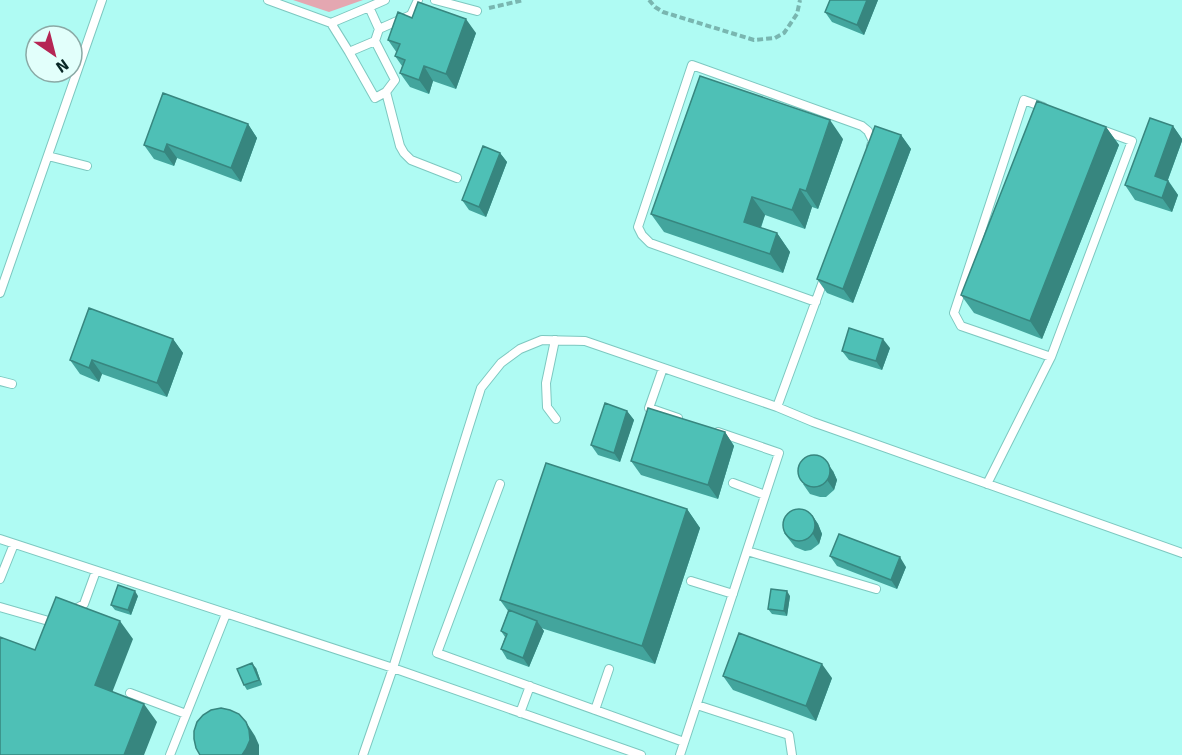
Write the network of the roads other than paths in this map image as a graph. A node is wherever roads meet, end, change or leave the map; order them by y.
1 (102, 0) edge
2 (268, 0) edge
3 (385, 0) edge
4 (418, 0) edge
5 (435, 0) edge
6 (369, 6) junction
7 (477, 11) road end
8 (331, 22) junction
9 (379, 29) junction
10 (375, 41) junction
11 (349, 52) junction
12 (386, 92) junction
13 (1056, 112) edge
14 (1099, 129) edge
15 (869, 152) edge
16 (48, 156) junction
17 (87, 166) dead end
18 (457, 178) dead end
19 (827, 269) edge
20 (0, 293) edge
21 (816, 302) junction
22 (555, 340) junction
23 (1051, 357) junction
24 (663, 368) junction
25 (0, 381) edge
26 (12, 384) dead end
27 (777, 407) junction
28 (556, 419) dead end
29 (682, 419) edge
30 (714, 430) edge
31 (732, 483) dead end
32 (500, 484) dead end
33 (987, 484) junction
34 (765, 495) junction
35 (0, 539) edge
36 (14, 544) junction
37 (747, 551) junction
38 (1182, 553) edge
39 (96, 571) junction
40 (0, 579) edge
41 (691, 581) dead end
42 (876, 589) dead end
43 (733, 594) junction
44 (0, 607) edge
45 (68, 613) edge
46 (226, 614) junction
47 (60, 618) edge
48 (393, 668) junction
49 (609, 669) dead end
50 (530, 686) junction
51 (130, 693) dead end
52 (697, 705) junction
53 (595, 710) junction
54 (520, 713) junction
55 (186, 714) junction
56 (684, 742) junction
57 (170, 755) edge
58 (363, 755) edge
59 (641, 755) edge
60 (680, 755) edge
61 (792, 755) edge

1 - 16 lane
2 - 8 lane
3 - 6 lane
4 - 9 lane
5 - 7 lane
6 - 8 lane
6 - 9 lane
8 - 11 lane
9 - 10 lane
10 - 11 lane
10 - 12 lane
11 - 12 lane
12 - 18 lane
13 - 23 lane
14 - 23 lane
15 - 21 lane
16 - 17 lane
16 - 20 lane
19 - 21 lane
21 - 27 lane
22 - 24 lane
22 - 28 lane
22 - 48 lane
23 - 33 lane
24 - 27 lane
24 - 29 lane
25 - 26 lane
27 - 33 lane
30 - 34 lane
31 - 34 lane
32 - 50 lane
33 - 38 lane
34 - 37 lane
35 - 36 lane
36 - 39 lane
36 - 40 lane
37 - 42 lane
37 - 43 lane
39 - 45 lane
39 - 46 lane
41 - 43 lane
43 - 52 lane
44 - 47 lane
46 - 48 lane
46 - 55 lane
48 - 54 lane
48 - 58 lane
49 - 53 lane
50 - 53 lane
50 - 54 lane
51 - 55 lane
52 - 56 lane
52 - 61 lane
53 - 56 lane
54 - 59 lane
55 - 57 lane
56 - 60 lane

